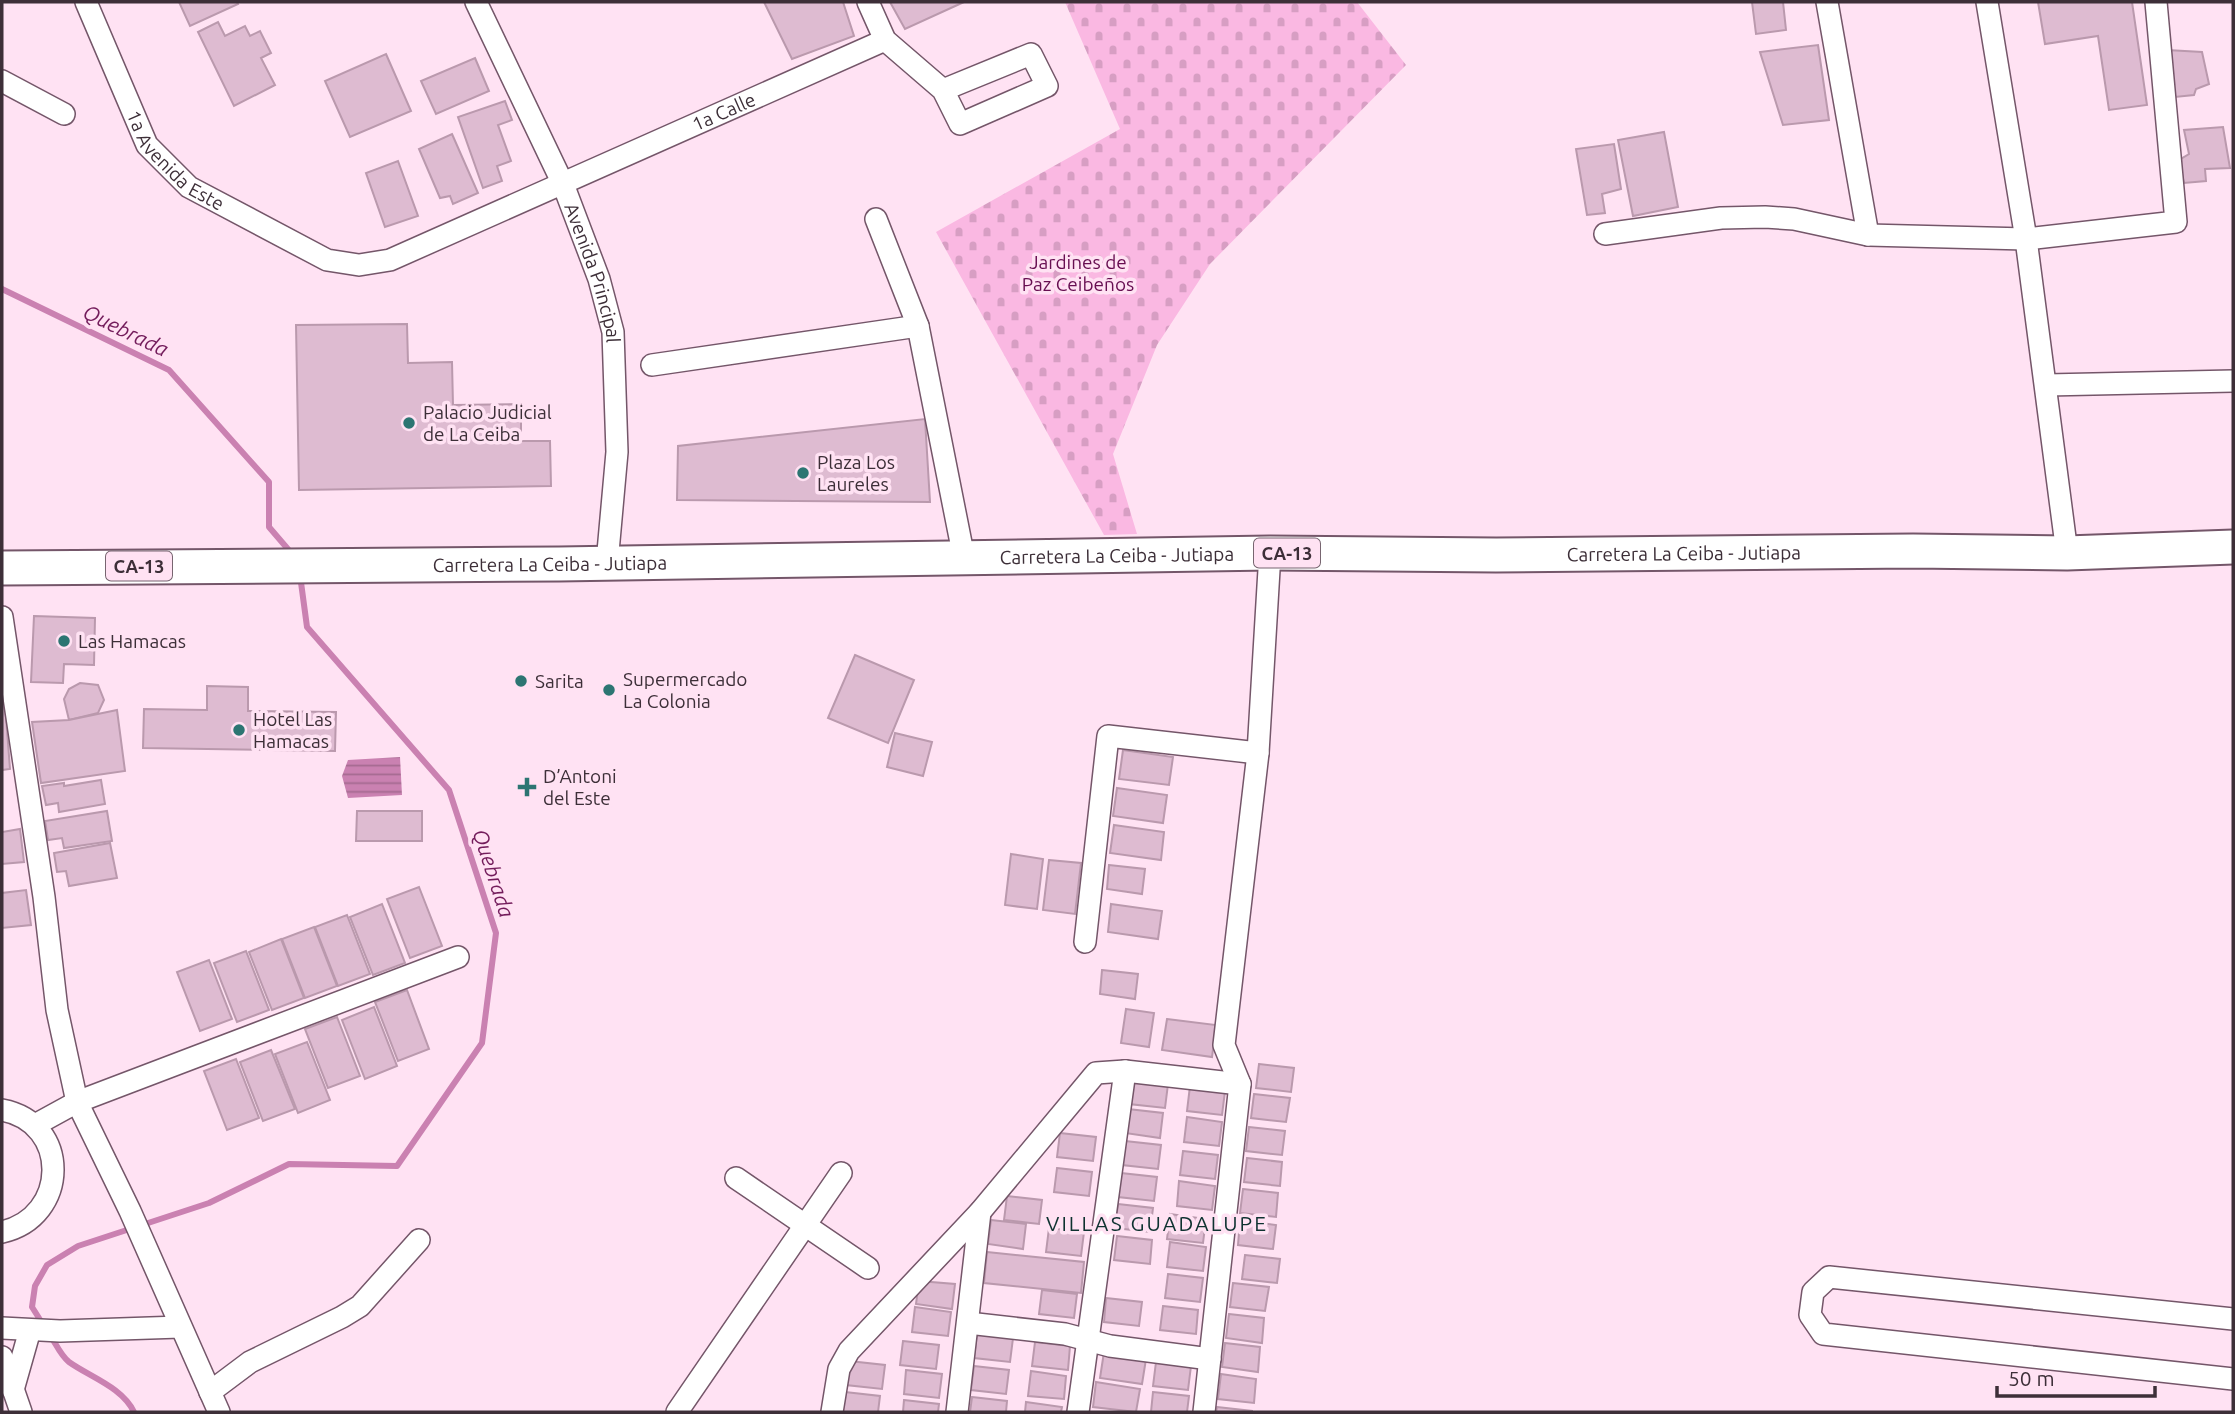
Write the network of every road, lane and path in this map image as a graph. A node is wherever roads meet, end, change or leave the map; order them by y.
1 (86, 2) edge
2 (477, 2) edge
3 (868, 2) edge
4 (1827, 2) edge
5 (1987, 2) edge
6 (2156, 2) edge
7 (885, 40) junction
8 (2, 81) edge
9 (943, 90) dead end
10 (64, 114) dead end
11 (563, 184) junction
12 (876, 219) dead end
13 (1605, 234) dead end
14 (1868, 235) junction
15 (2026, 239) junction
16 (327, 260) joint
17 (918, 326) junction
18 (652, 365) dead end
19 (2233, 381) edge
20 (2046, 385) junction
21 (2233, 547) edge
22 (1270, 553) junction
23 (2067, 553) junction
24 (964, 558) junction
25 (607, 563) junction
26 (2, 568) edge
27 (2, 617) edge
28 (1258, 752) junction
29 (1085, 942) dead end
30 (458, 957) dead end
31 (1125, 1071) junction
32 (1240, 1084) junction
33 (77, 1102) junction
34 (2, 1110) edge
35 (35, 1125) junction
36 (841, 1173) dead end
37 (736, 1178) dead end
38 (980, 1212) junction
39 (805, 1225) junction
40 (2, 1232) edge
41 (419, 1240) dead end
42 (868, 1268) dead end
43 (2233, 1319) edge
44 (968, 1323) junction
45 (180, 1327) junction
46 (2, 1328) edge
47 (31, 1330) junction
48 (1088, 1339) junction
49 (2, 1357) edge
50 (1210, 1359) junction
51 (2233, 1379) edge
52 (13, 1390) junction
53 (210, 1392) junction
54 (21, 1412) edge
55 (219, 1412) edge
56 (677, 1412) edge
57 (832, 1412) edge
58 (957, 1412) edge
59 (1078, 1412) edge
60 (1204, 1412) edge

1 - 16 street, 1a Avenida Este
2 - 11 street, Avenida Principal
3 - 7 street
4 - 14 street
5 - 15 street
6 - 15 street
7 - 9 street
7 - 11 street, 1a Calle
8 - 10 street
11 - 16 street, 1a Calle
11 - 25 street, Avenida Principal
12 - 17 street
13 - 14 street
14 - 15 street
15 - 20 street
17 - 18 street
17 - 24 street
19 - 20 street
20 - 23 street
21 - 23 main road, Carretera La Ceiba - Jutiapa / CA-13
22 - 23 main road, Carretera La Ceiba - Jutiapa / CA-13
22 - 24 main road, Carretera La Ceiba - Jutiapa / CA-13
22 - 28 street
24 - 25 main road, Carretera La Ceiba - Jutiapa / CA-13
25 - 26 main road, Carretera La Ceiba - Jutiapa / CA-13
27 - 33 street
28 - 29 street
28 - 32 street
30 - 33 street
31 - 32 street
31 - 38 street
31 - 48 street
32 - 50 street
33 - 35 street
33 - 45 street
34 - 35 street
35 - 40 street
36 - 39 street
37 - 39 street
38 - 44 street
38 - 57 street
39 - 42 street
39 - 56 street
41 - 53 street
43 - 51 street
44 - 48 street
44 - 58 street
45 - 47 street
45 - 53 street
46 - 47 street
47 - 52 street
48 - 50 street
48 - 59 street
49 - 52 street
50 - 60 street
52 - 54 street
53 - 55 street

